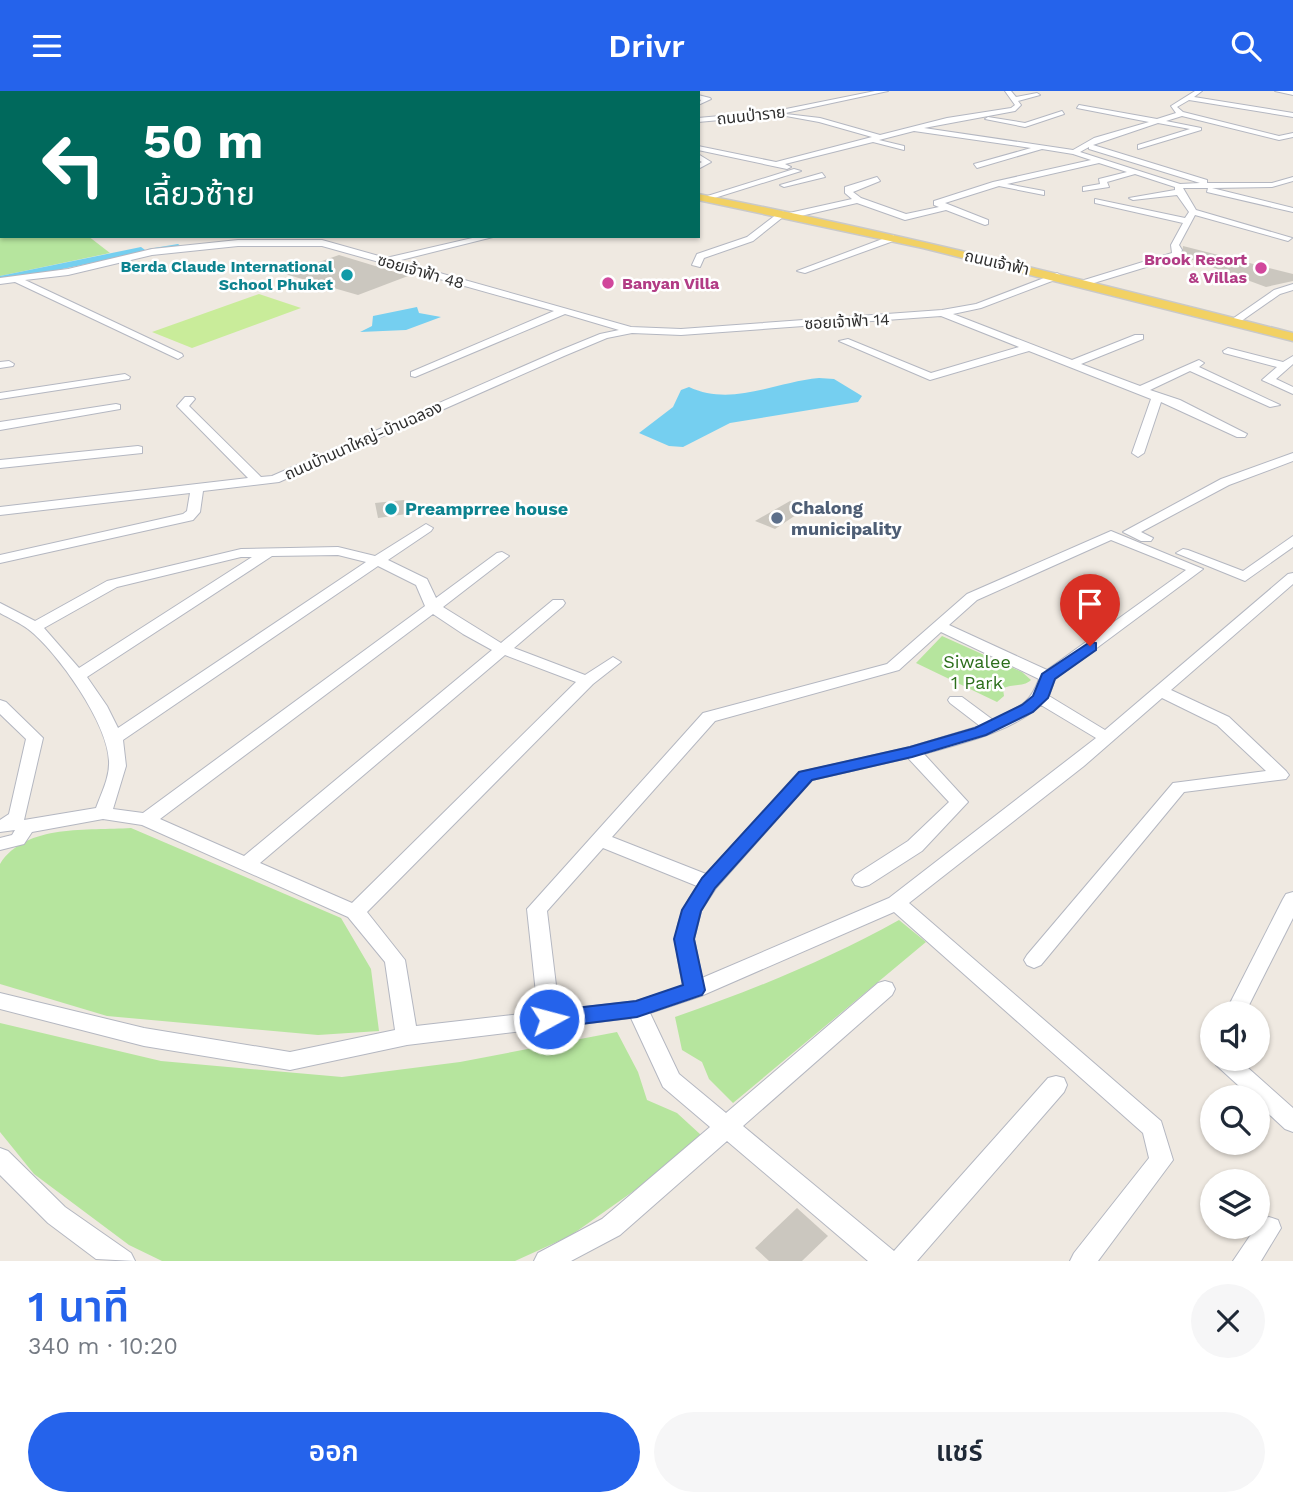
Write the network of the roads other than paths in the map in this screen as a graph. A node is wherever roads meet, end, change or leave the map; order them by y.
1 (575, 91) edge
2 (591, 91) edge
3 (886, 91) edge
4 (1008, 91) edge
5 (1199, 91) edge
6 (1278, 91) edge
7 (1293, 93) edge
8 (1037, 95) dead end
9 (1188, 98) junction
10 (1253, 99) dead end
11 (1013, 100) junction
12 (1079, 107) dead end
13 (776, 113) junction
14 (1062, 113) dead end
15 (1181, 114) junction
16 (1293, 115) edge
17 (972, 116) junction
18 (1121, 118) dead end
19 (700, 119) edge
20 (1161, 120) junction
21 (1149, 125) junction
22 (916, 129) junction
23 (1120, 133) junction
24 (1293, 135) edge
25 (877, 139) junction
26 (1157, 142) junction
27 (1021, 143) junction
28 (1087, 145) junction
29 (1044, 147) junction
30 (1141, 147) dead end
31 (700, 148) edge
32 (901, 148) dead end
33 (1074, 152) junction
34 (985, 157) dead end
35 (1134, 157) junction
36 (1102, 160) junction
37 (1113, 163) junction
38 (778, 165) junction
39 (977, 166) dead end
40 (1139, 171) junction
41 (822, 175) dead end
42 (877, 179) dead end
43 (1293, 179) edge
44 (1208, 183) junction
45 (996, 184) junction
46 (1182, 188) junction
47 (1086, 189) dead end
48 (1041, 193) dead end
49 (701, 197) edge
50 (1133, 198) dead end
51 (858, 200) junction
52 (1098, 201) dead end
53 (729, 203) junction
54 (947, 207) junction
55 (1293, 211) edge
56 (1193, 212) junction
57 (788, 214) junction
58 (1187, 221) junction
59 (985, 222) dead end
60 (329, 238) edge
61 (485, 238) edge
62 (893, 238) junction
63 (1288, 239) dead end
64 (322, 243) junction
65 (385, 262) junction
66 (697, 265) dead end
67 (802, 271) dead end
68 (1057, 276) junction
69 (0, 281) edge
70 (19, 281) junction
71 (1084, 283) junction
72 (1293, 286) edge
73 (564, 311) junction
74 (942, 313) junction
75 (1233, 322) junction
76 (631, 330) junction
77 (1139, 337) dead end
78 (1293, 337) edge
79 (844, 341) dead end
80 (1027, 348) junction
81 (1228, 351) dead end
82 (178, 356) dead end
83 (1071, 364) junction
84 (1289, 365) edge
85 (415, 374) dead end
86 (125, 377) dead end
87 (1141, 390) junction
88 (1293, 391) edge
89 (0, 396) edge
90 (1157, 397) junction
91 (189, 399) dead end
92 (1273, 405) dead end
93 (116, 407) dead end
94 (0, 426) edge
95 (1241, 434) dead end
96 (138, 450) dead end
97 (1138, 453) dead end
98 (1293, 457) edge
99 (0, 464) edge
100 (258, 481) junction
101 (197, 489) junction
102 (0, 511) edge
103 (426, 528) dead end
104 (1293, 540) edge
105 (269, 553) junction
106 (502, 556) dead end
107 (0, 559) edge
108 (378, 561) junction
109 (1293, 577) edge
110 (558, 603) dead end
111 (0, 607) edge
112 (433, 607) junction
113 (940, 626) junction
114 (35, 627) junction
115 (502, 649) junction
116 (613, 662) dead end
117 (79, 675) junction
118 (1048, 677) junction
119 (587, 681) junction
120 (1160, 691) junction
121 (1040, 698) junction
122 (956, 699) dead end
123 (0, 705) edge
124 (991, 726) junction
125 (1106, 737) junction
126 (115, 738) junction
127 (912, 752) junction
128 (1286, 774) edge
129 (103, 813) junction
130 (146, 820) junction
131 (13, 825) edge
132 (599, 839) junction
133 (0, 844) edge
134 (245, 865) junction
135 (862, 880) dead end
136 (709, 883) junction
137 (1293, 899) edge
138 (896, 903) junction
139 (355, 912) junction
140 (1034, 960) dead end
141 (885, 989) dead end
142 (694, 990) junction
143 (1241, 1001) edge
144 (0, 1002) edge
145 (637, 1009) junction
146 (549, 1019) junction
147 (407, 1036) junction
148 (1237, 1071) edge
149 (1056, 1085) dead end
150 (1293, 1122) edge
151 (726, 1124) junction
152 (0, 1158) edge
153 (1261, 1239) edge
154 (122, 1261) edge
155 (547, 1261) edge
156 (887, 1261) edge
157 (901, 1261) edge
158 (1083, 1261) edge
159 (1246, 1261) edge

1 - 2 street
3 - 13 street, ถนนป่าราย
4 - 11 street
5 - 9 street
5 - 10 street
6 - 7 street
8 - 11 street
9 - 15 street
9 - 16 street
11 - 17 street
12 - 20 street
13 - 19 street, ถนนป่าราย
13 - 25 street
14 - 17 street
15 - 20 street
15 - 24 street
17 - 22 street
18 - 21 street
20 - 21 street
20 - 26 street
21 - 23 street
22 - 25 street
22 - 27 street
23 - 26 street
23 - 28 street
25 - 32 street
25 - 38 street
26 - 30 street
27 - 29 street
27 - 34 street
28 - 33 street
28 - 35 street
29 - 33 street
29 - 39 street
31 - 38 street
33 - 36 street
35 - 37 street
35 - 44 street
36 - 37 street
36 - 45 street
37 - 40 street
38 - 49 street
40 - 46 street
40 - 47 street
41 - 53 street
42 - 51 street
43 - 44 street
44 - 46 street
45 - 48 street
45 - 54 street
46 - 50 street
46 - 55 street
46 - 56 street
49 - 53 main road, ถนนเจ้าฟ้า
51 - 54 street
51 - 57 street
52 - 58 street
53 - 57 main road, ถนนเจ้าฟ้า
54 - 59 street
56 - 58 street
56 - 63 street
57 - 62 main road, ถนนเจ้าฟ้า
57 - 66 street
58 - 71 street
60 - 64 street
61 - 65 street
62 - 67 street
62 - 68 main road, ถนนเจ้าฟ้า
64 - 65 street, ซอยเจ้าฟ้า 48
64 - 70 street, ซอยเจ้าฟ้า 48
65 - 73 street, ซอยเจ้าฟ้า 48
68 - 71 main road, ถนนเจ้าฟ้า
68 - 74 street, ซอยเจ้าฟ้า 14
69 - 70 street, ซอยเจ้าฟ้า 48
70 - 82 street
71 - 75 main road, ถนนเจ้าฟ้า
72 - 75 street
73 - 76 street, ซอยเจ้าฟ้า 48
73 - 85 street
74 - 76 street, ซอยเจ้าฟ้า 14
74 - 80 street
75 - 78 main road, ถนนเจ้าฟ้า
76 - 100 street, ถนนบ้านนาใหญ่-บ้านฉลอง
77 - 83 street
79 - 80 street
80 - 83 street
81 - 84 street
83 - 87 street
84 - 88 street
86 - 89 street
87 - 90 street
87 - 92 street
90 - 95 street
90 - 97 street
91 - 100 street
93 - 94 street
96 - 99 street
98 - 104 street
100 - 101 street, ถนนบ้านนาใหญ่-บ้านฉลอง
101 - 102 street, ถนนบ้านนาใหญ่-บ้านฉลอง
101 - 107 street
103 - 108 street
105 - 108 street
105 - 114 street
105 - 117 street
106 - 112 street
108 - 112 street
108 - 126 street
109 - 120 street
110 - 115 street
111 - 114 street
112 - 115 street
112 - 130 street
113 - 118 street
113 - 118 street
113 - 132 street
114 - 117 street
115 - 119 street
115 - 134 street
116 - 119 street
117 - 126 street
118 - 121 street
119 - 139 street
120 - 125 street
120 - 128 street
121 - 124 street
121 - 125 street
122 - 124 street
123 - 131 street
124 - 127 street
125 - 138 street
126 - 129 street
127 - 135 street
127 - 136 street
128 - 140 street
129 - 130 street
129 - 131 street
130 - 134 street
131 - 133 street
132 - 136 street
132 - 146 street
134 - 139 street
136 - 142 street
137 - 143 street
138 - 142 street
138 - 158 street
139 - 147 street
141 - 151 street
142 - 145 street
144 - 147 street
145 - 146 street
145 - 151 street
146 - 147 street
148 - 150 street
149 - 157 street
151 - 155 street
151 - 156 street
152 - 154 street
153 - 159 street

